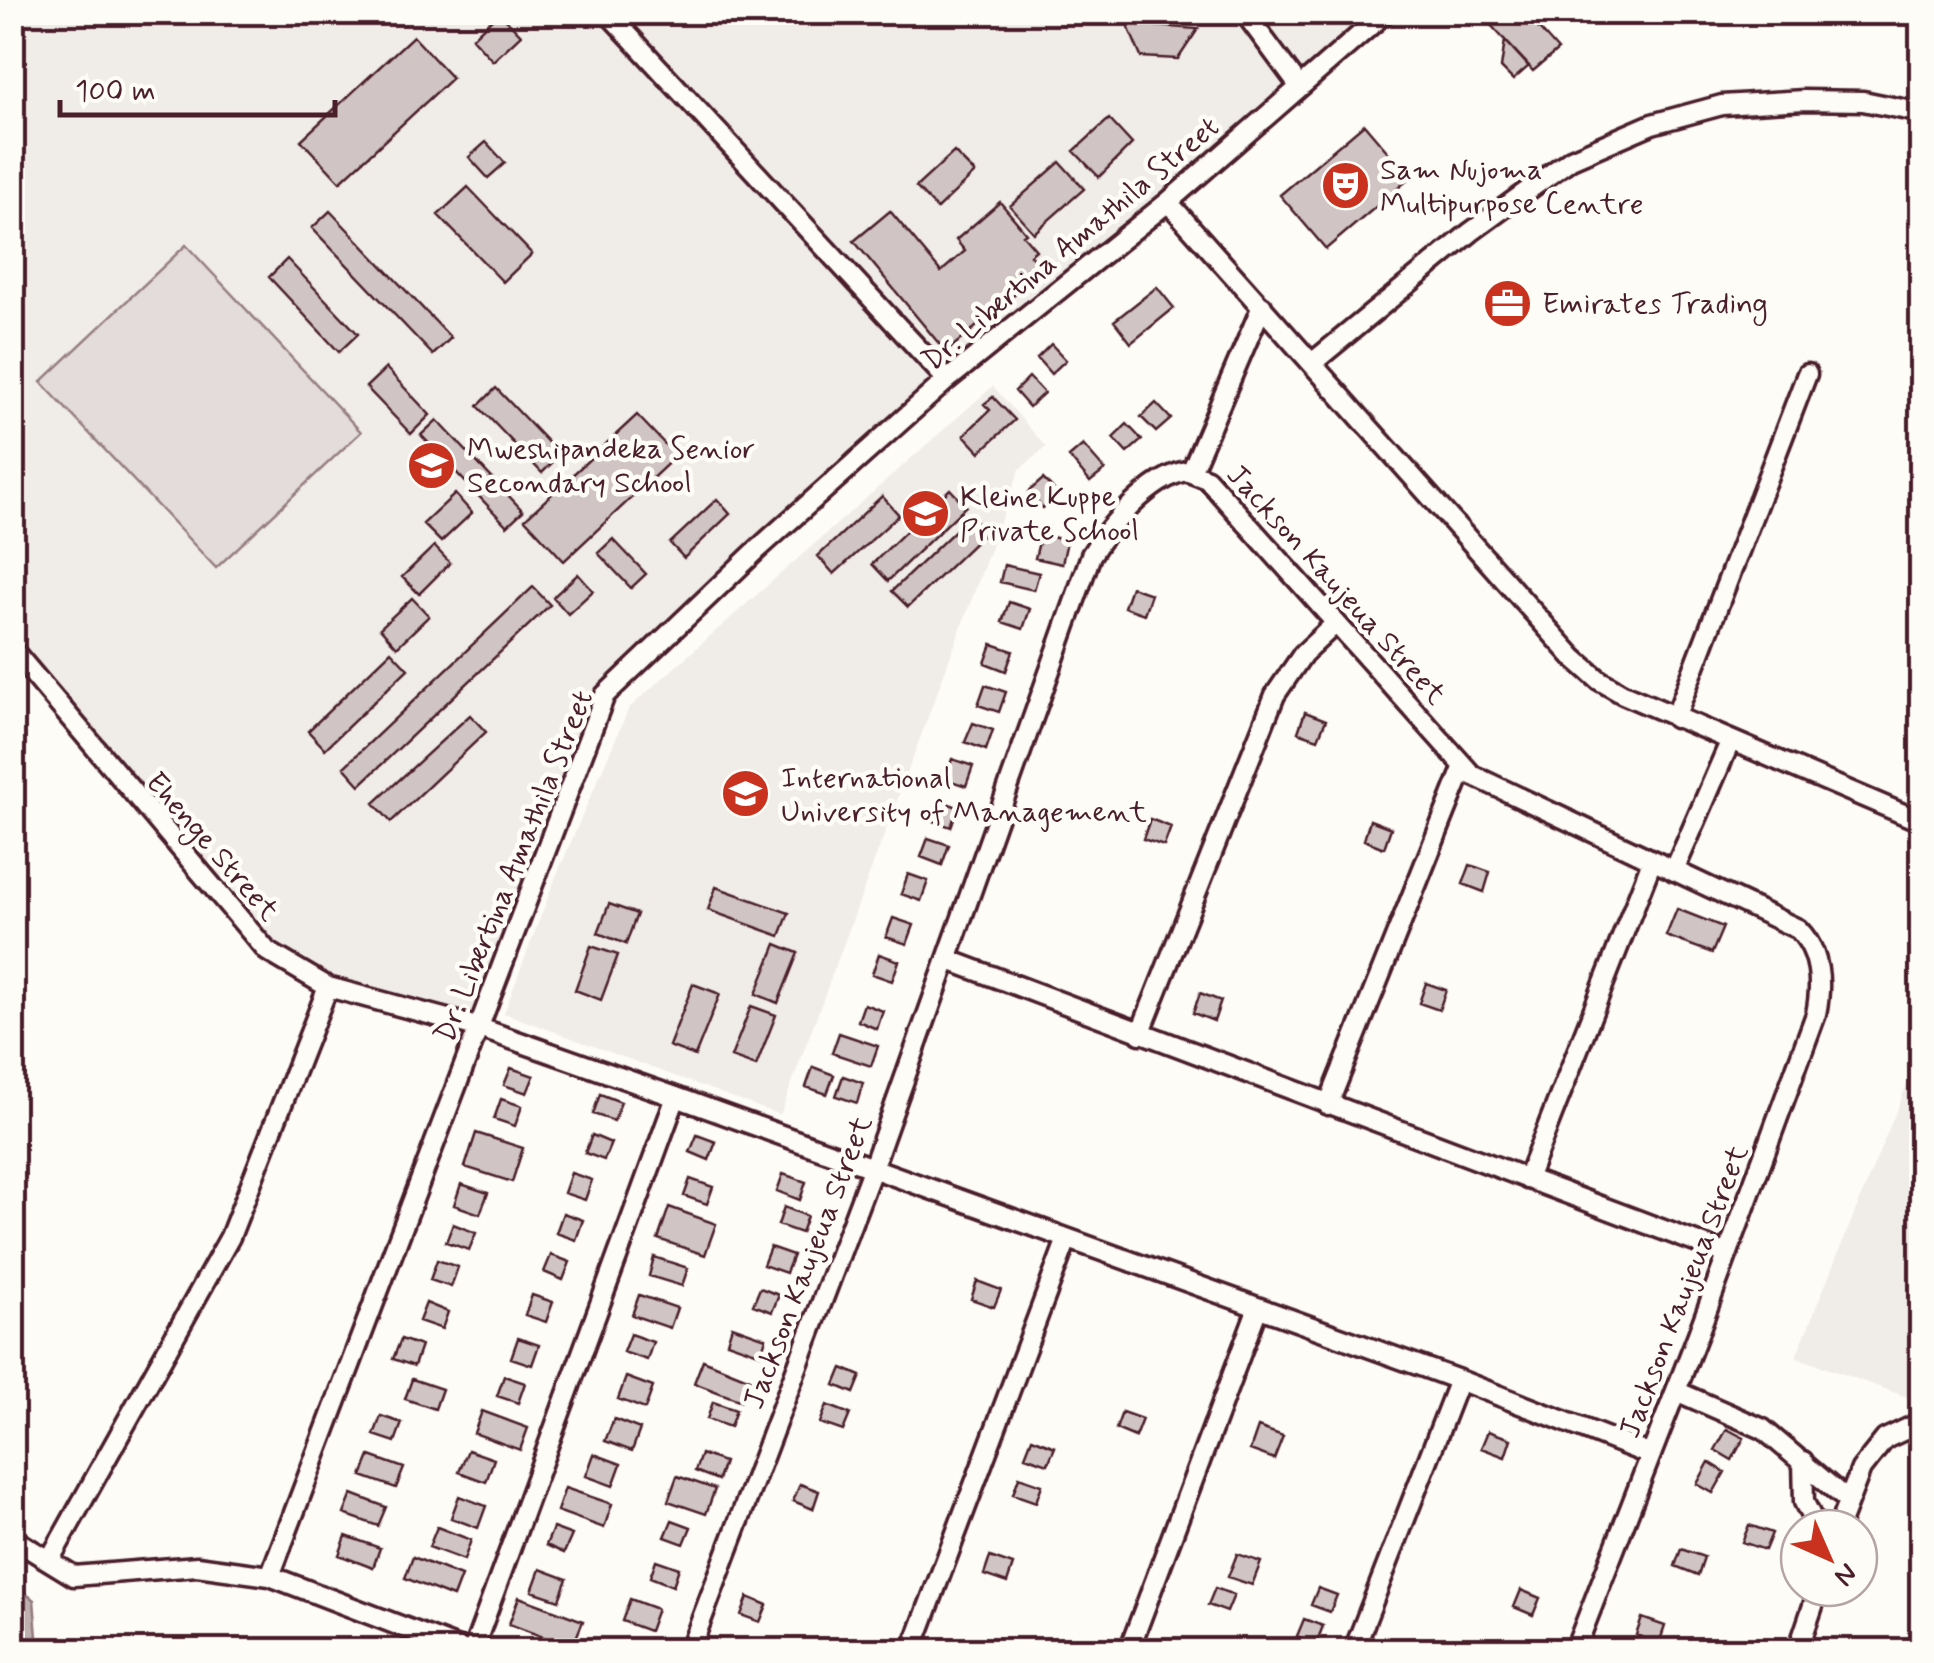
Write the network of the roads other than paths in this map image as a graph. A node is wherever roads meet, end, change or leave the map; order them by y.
1 (1244, 12) edge
2 (1386, 12) edge
3 (609, 13) edge
4 (1299, 86) junction
5 (1922, 112) edge
6 (1168, 202) junction
7 (1262, 306) junction
8 (1312, 363) junction
9 (1807, 374) dead end
10 (947, 380) junction
11 (1191, 472) junction
12 (1336, 623) junction
13 (14, 654) edge
14 (1675, 718) junction
15 (1730, 742) junction
16 (1464, 766) junction
17 (1922, 822) edge
18 (1652, 861) junction
19 (1674, 871) junction
20 (949, 960) junction
21 (328, 987) junction
22 (477, 1027) junction
23 (1140, 1034) junction
24 (676, 1097) junction
25 (1328, 1105) junction
26 (873, 1167) junction
27 (1527, 1179) junction
28 (1067, 1240) junction
29 (1727, 1254) junction
30 (1257, 1310) junction
31 (1459, 1380) junction
32 (1676, 1391) junction
33 (1922, 1426) edge
34 (1651, 1454) junction
35 (1803, 1461) junction
36 (1847, 1500) junction
37 (1807, 1508) edge
38 (1844, 1508) edge
39 (12, 1538) edge
40 (50, 1560) junction
41 (270, 1576) junction
42 (1812, 1608) edge
43 (463, 1650) edge
44 (473, 1650) edge
45 (690, 1650) edge
46 (912, 1650) edge
47 (1130, 1650) edge
48 (1354, 1650) edge
49 (1575, 1650) edge
50 (1798, 1650) edge

1 - 4 street
2 - 4 street, Dr. Libertina Amathila Street
3 - 10 street
4 - 6 street, Dr. Libertina Amathila Street
5 - 8 street
6 - 7 street
6 - 10 street, Dr. Libertina Amathila Street
7 - 8 street
7 - 11 street
8 - 14 street
9 - 14 street
10 - 22 street, Dr. Libertina Amathila Street
11 - 12 street, Jackson Kaujeua Street
11 - 20 street, Jackson Kaujeua Street
12 - 16 street, Jackson Kaujeua Street
12 - 23 street
13 - 21 street, Ehenge Street
14 - 15 street
15 - 17 street
15 - 19 street
16 - 18 street, Jackson Kaujeua Street
16 - 25 street
18 - 19 street, Jackson Kaujeua Street
18 - 27 street
19 - 29 street, Jackson Kaujeua Street
20 - 23 street
20 - 26 street, Jackson Kaujeua Street
21 - 22 street, Ehenge Street
21 - 40 street
22 - 24 street, Ehenge Street
22 - 41 street, Dr. Libertina Amathila Street
23 - 25 street
24 - 26 street, Ehenge Street
24 - 44 street
25 - 27 street
26 - 28 street, Ehenge Street
26 - 45 street, Jackson Kaujeua Street
27 - 29 street
28 - 30 street, Ehenge Street
28 - 46 street
29 - 32 street, Jackson Kaujeua Street
30 - 31 street, Ehenge Street
30 - 47 street
31 - 34 street, Ehenge Street
31 - 48 street
32 - 34 street, Jackson Kaujeua Street
32 - 35 street
33 - 36 street
34 - 49 street, Jackson Kaujeua Street
35 - 36 street
35 - 37 street
36 - 38 street
39 - 40 street
40 - 41 street
41 - 43 street
42 - 50 street

